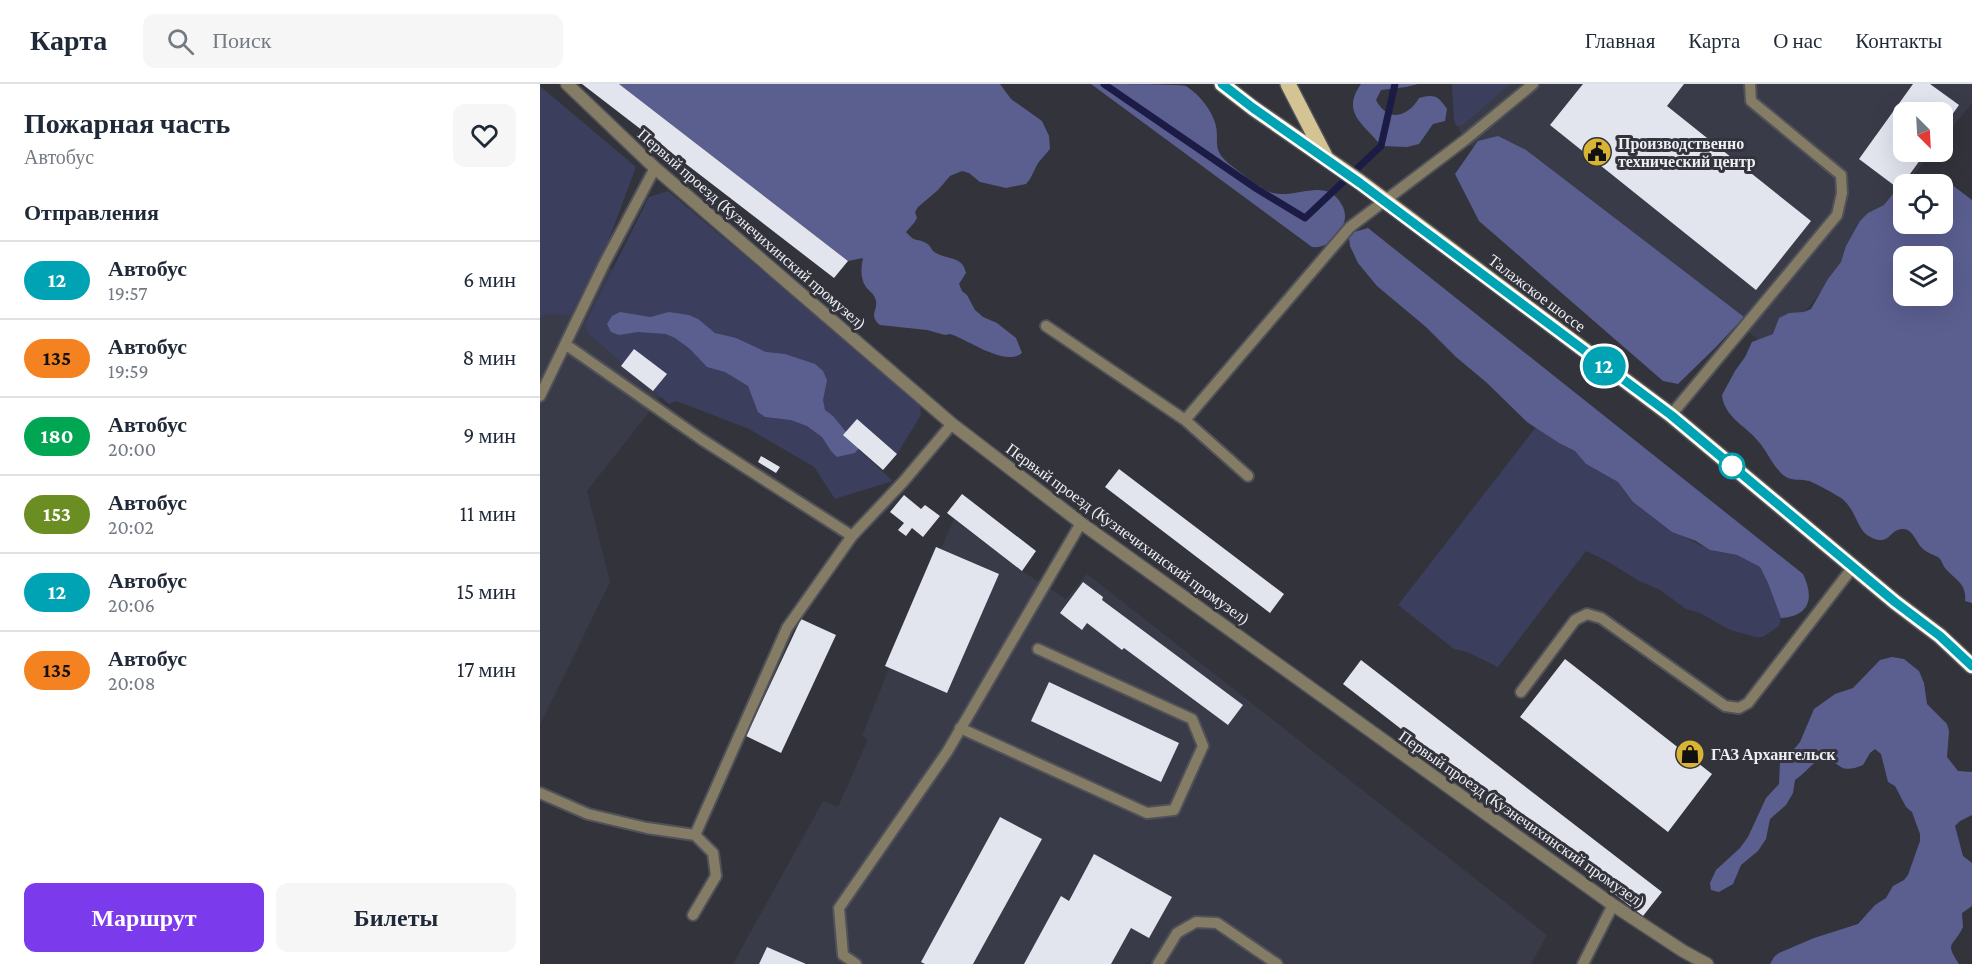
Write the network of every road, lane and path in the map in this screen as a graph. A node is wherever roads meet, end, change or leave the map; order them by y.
1 (567, 84) edge
2 (1222, 84) edge
3 (1288, 84) edge
4 (1533, 84) edge
5 (1750, 84) edge
6 (1327, 161) junction
7 (655, 168) junction
8 (1384, 201) junction
9 (1046, 326) dead end
10 (565, 344) junction
11 (540, 396) edge
12 (1671, 415) junction
13 (1185, 420) junction
14 (951, 424) junction
15 (1248, 476) dead end
16 (1081, 523) junction
17 (852, 536) junction
18 (1853, 567) junction
19 (1038, 649) dead end
20 (1972, 666) edge
21 (1521, 692) dead end
22 (960, 728) junction
23 (540, 793) edge
24 (695, 835) junction
25 (1613, 905) junction
26 (693, 915) dead end
27 (856, 964) edge
28 (1158, 964) edge
29 (1277, 964) edge
30 (1583, 964) edge
31 (1707, 964) edge

1 - 7 street, Первый проезд (Кузнечихинский промузел)
2 - 6 main road, Талажское шоссе
3 - 6 main road
4 - 8 lane
5 - 12 lane
6 - 8 main road, Талажское шоссе
7 - 10 lane
7 - 14 street, Первый проезд (Кузнечихинский промузел)
8 - 12 main road, Талажское шоссе
8 - 13 lane
9 - 13 lane
10 - 11 lane
10 - 17 lane
12 - 18 main road, Талажское шоссе
13 - 15 lane
14 - 16 street, Первый проезд (Кузнечихинский промузел)
14 - 17 lane
16 - 22 lane
16 - 25 street, Первый проезд (Кузнечихинский промузел)
17 - 24 lane
18 - 20 main road, Талажское шоссе
18 - 21 lane
19 - 22 lane
22 - 27 lane
23 - 24 lane
24 - 26 lane
25 - 30 lane
25 - 31 street, Первый проезд (Кузнечихинский промузел)
28 - 29 lane

